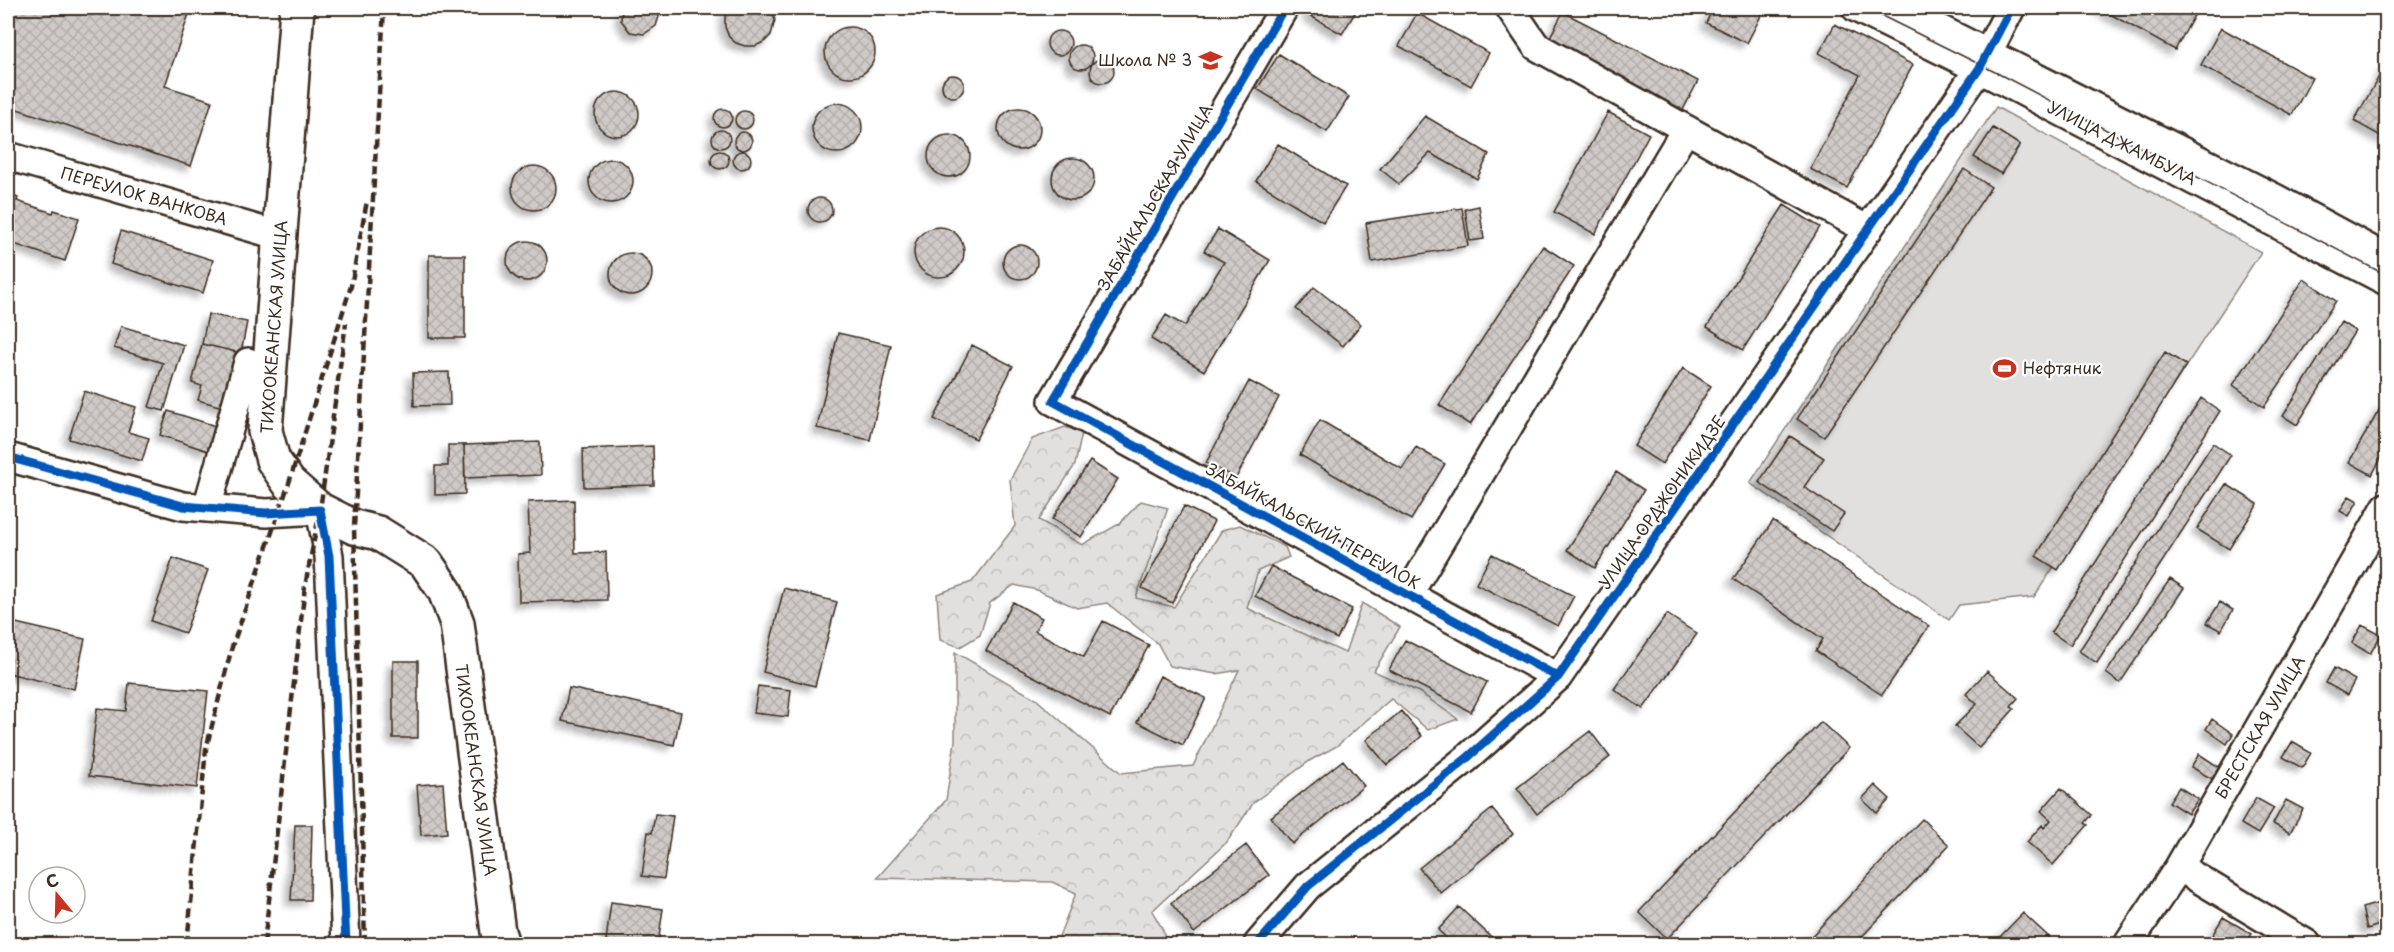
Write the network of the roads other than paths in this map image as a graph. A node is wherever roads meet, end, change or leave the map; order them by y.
1 (297, 8) edge
2 (1284, 8) edge
3 (1510, 8) edge
4 (1856, 8) edge
5 (1898, 8) edge
6 (2011, 8) edge
7 (1984, 61) junction
8 (1686, 129) junction
9 (8, 156) edge
10 (1868, 230) junction
11 (280, 236) junction
12 (2386, 258) edge
13 (2386, 281) edge
14 (248, 362) dead end
15 (1053, 401) joint
16 (8, 457) edge
17 (2386, 507) edge
18 (207, 508) junction
19 (320, 510) junction
20 (1408, 595) junction
21 (1558, 677) junction
22 (2179, 867) junction
23 (346, 945) edge
24 (502, 945) edge
25 (1258, 945) edge
26 (2128, 945) edge
27 (2307, 945) edge

1 - 11 main road, ТИХООКЕАНСКАЯ УЛИЦА
2 - 15 street, ЗАБАЙКАЛЬСКАЯ УЛИЦА
3 - 8 street
4 - 7 street, УЛИЦА ДЖАМБУЛА
5 - 7 street, УЛИЦА ДЖАМБУЛА
6 - 7 street, УЛИЦА ОРДЖОНИКИДЗЕ
7 - 10 street, УЛИЦА ОРДЖОНИКИДЗЕ
7 - 12 street, УЛИЦА ДЖАМБУЛА
7 - 13 street, УЛИЦА ДЖАМБУЛА
8 - 10 street
8 - 20 street
9 - 11 street, ПЕРЕУЛОК ВАНКОВА
10 - 21 street, УЛИЦА ОРДЖОНИКИДЗЕ
11 - 19 main road, ТИХООКЕАНСКАЯ УЛИЦА
14 - 18 street
15 - 20 street, ЗАБАЙКАЛЬСКИЙ ПЕРЕУЛОК
16 - 18 street
17 - 22 street, БРЕСТСКАЯ УЛИЦА
18 - 19 street
19 - 23 street
19 - 24 main road, ТИХООКЕАНСКАЯ УЛИЦА
20 - 21 street, ЗАБАЙКАЛЬСКИЙ ПЕРЕУЛОК
21 - 25 street, УЛИЦА ОРДЖОНИКИДЗЕ
22 - 26 street, БРЕСТСКАЯ УЛИЦА
22 - 27 street

